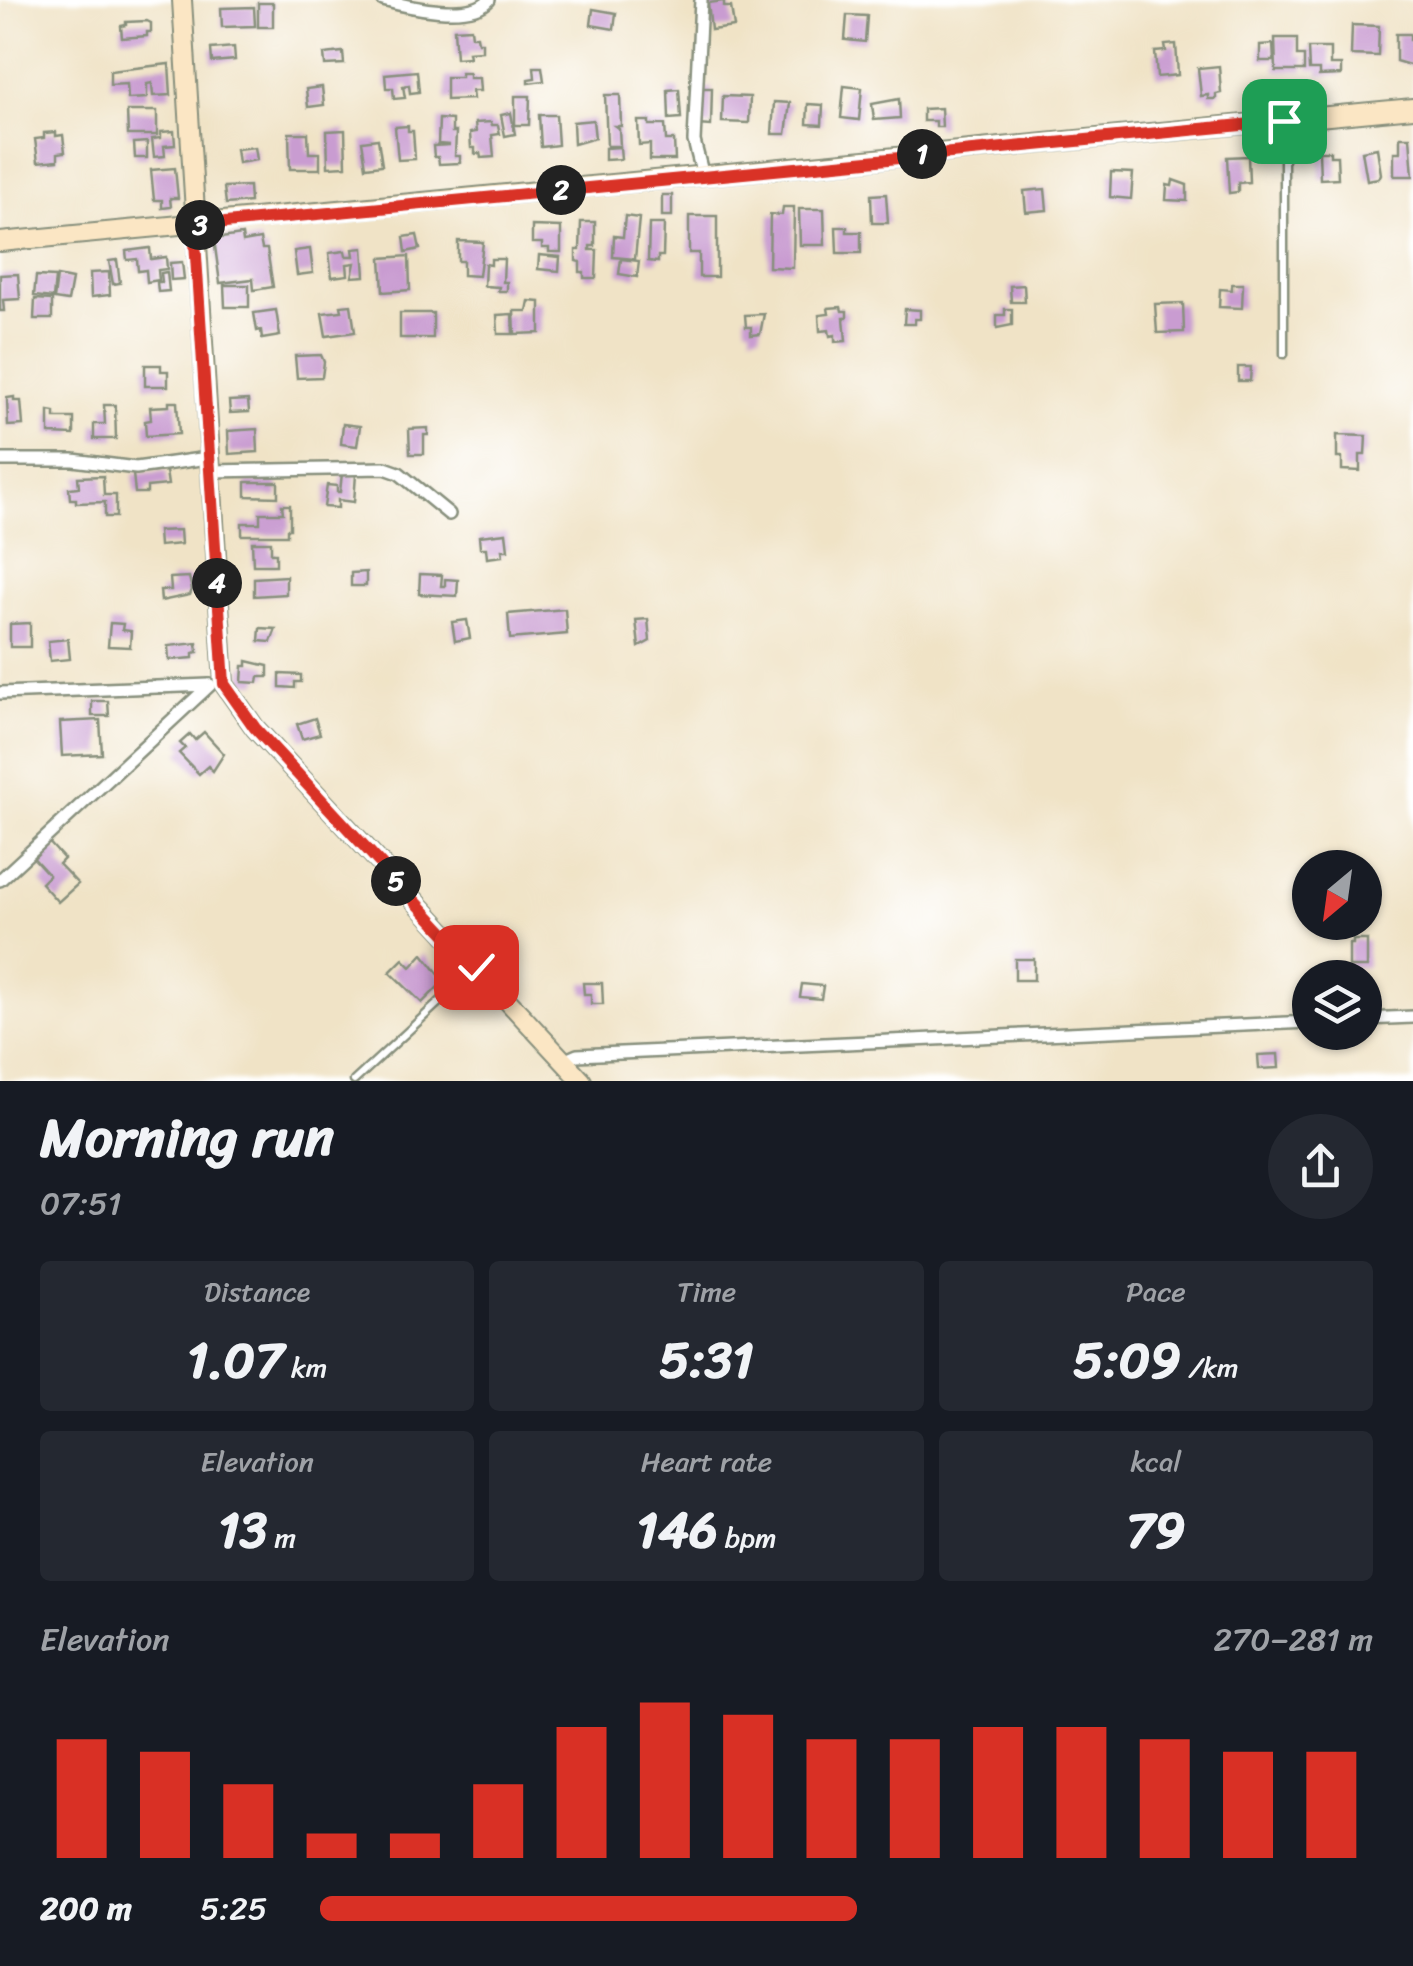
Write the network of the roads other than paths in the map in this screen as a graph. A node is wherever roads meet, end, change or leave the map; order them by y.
1 (182, 0) edge
2 (382, 0) edge
3 (489, 0) edge
4 (701, 0) edge
5 (1413, 108) edge
6 (1284, 121) junction
7 (703, 176) junction
8 (194, 226) junction
9 (0, 242) edge
10 (1284, 354) dead end
11 (0, 460) edge
12 (209, 464) junction
13 (449, 514) dead end
14 (217, 684) junction
15 (0, 693) edge
16 (0, 880) edge
17 (476, 967) junction
18 (1413, 1017) edge
19 (1382, 1018) edge
20 (1292, 1023) edge
21 (563, 1061) junction
22 (354, 1081) edge
23 (582, 1081) edge

1 - 8 main road
2 - 3 street
4 - 7 street
5 - 6 main road
6 - 7 main road
6 - 10 lane
7 - 8 main road
8 - 9 main road
8 - 12 main road
11 - 12 street
12 - 13 street
12 - 14 main road
14 - 15 street
14 - 16 street
14 - 17 main road
17 - 21 main road
17 - 22 lane
18 - 19 street
20 - 21 street
21 - 23 main road

